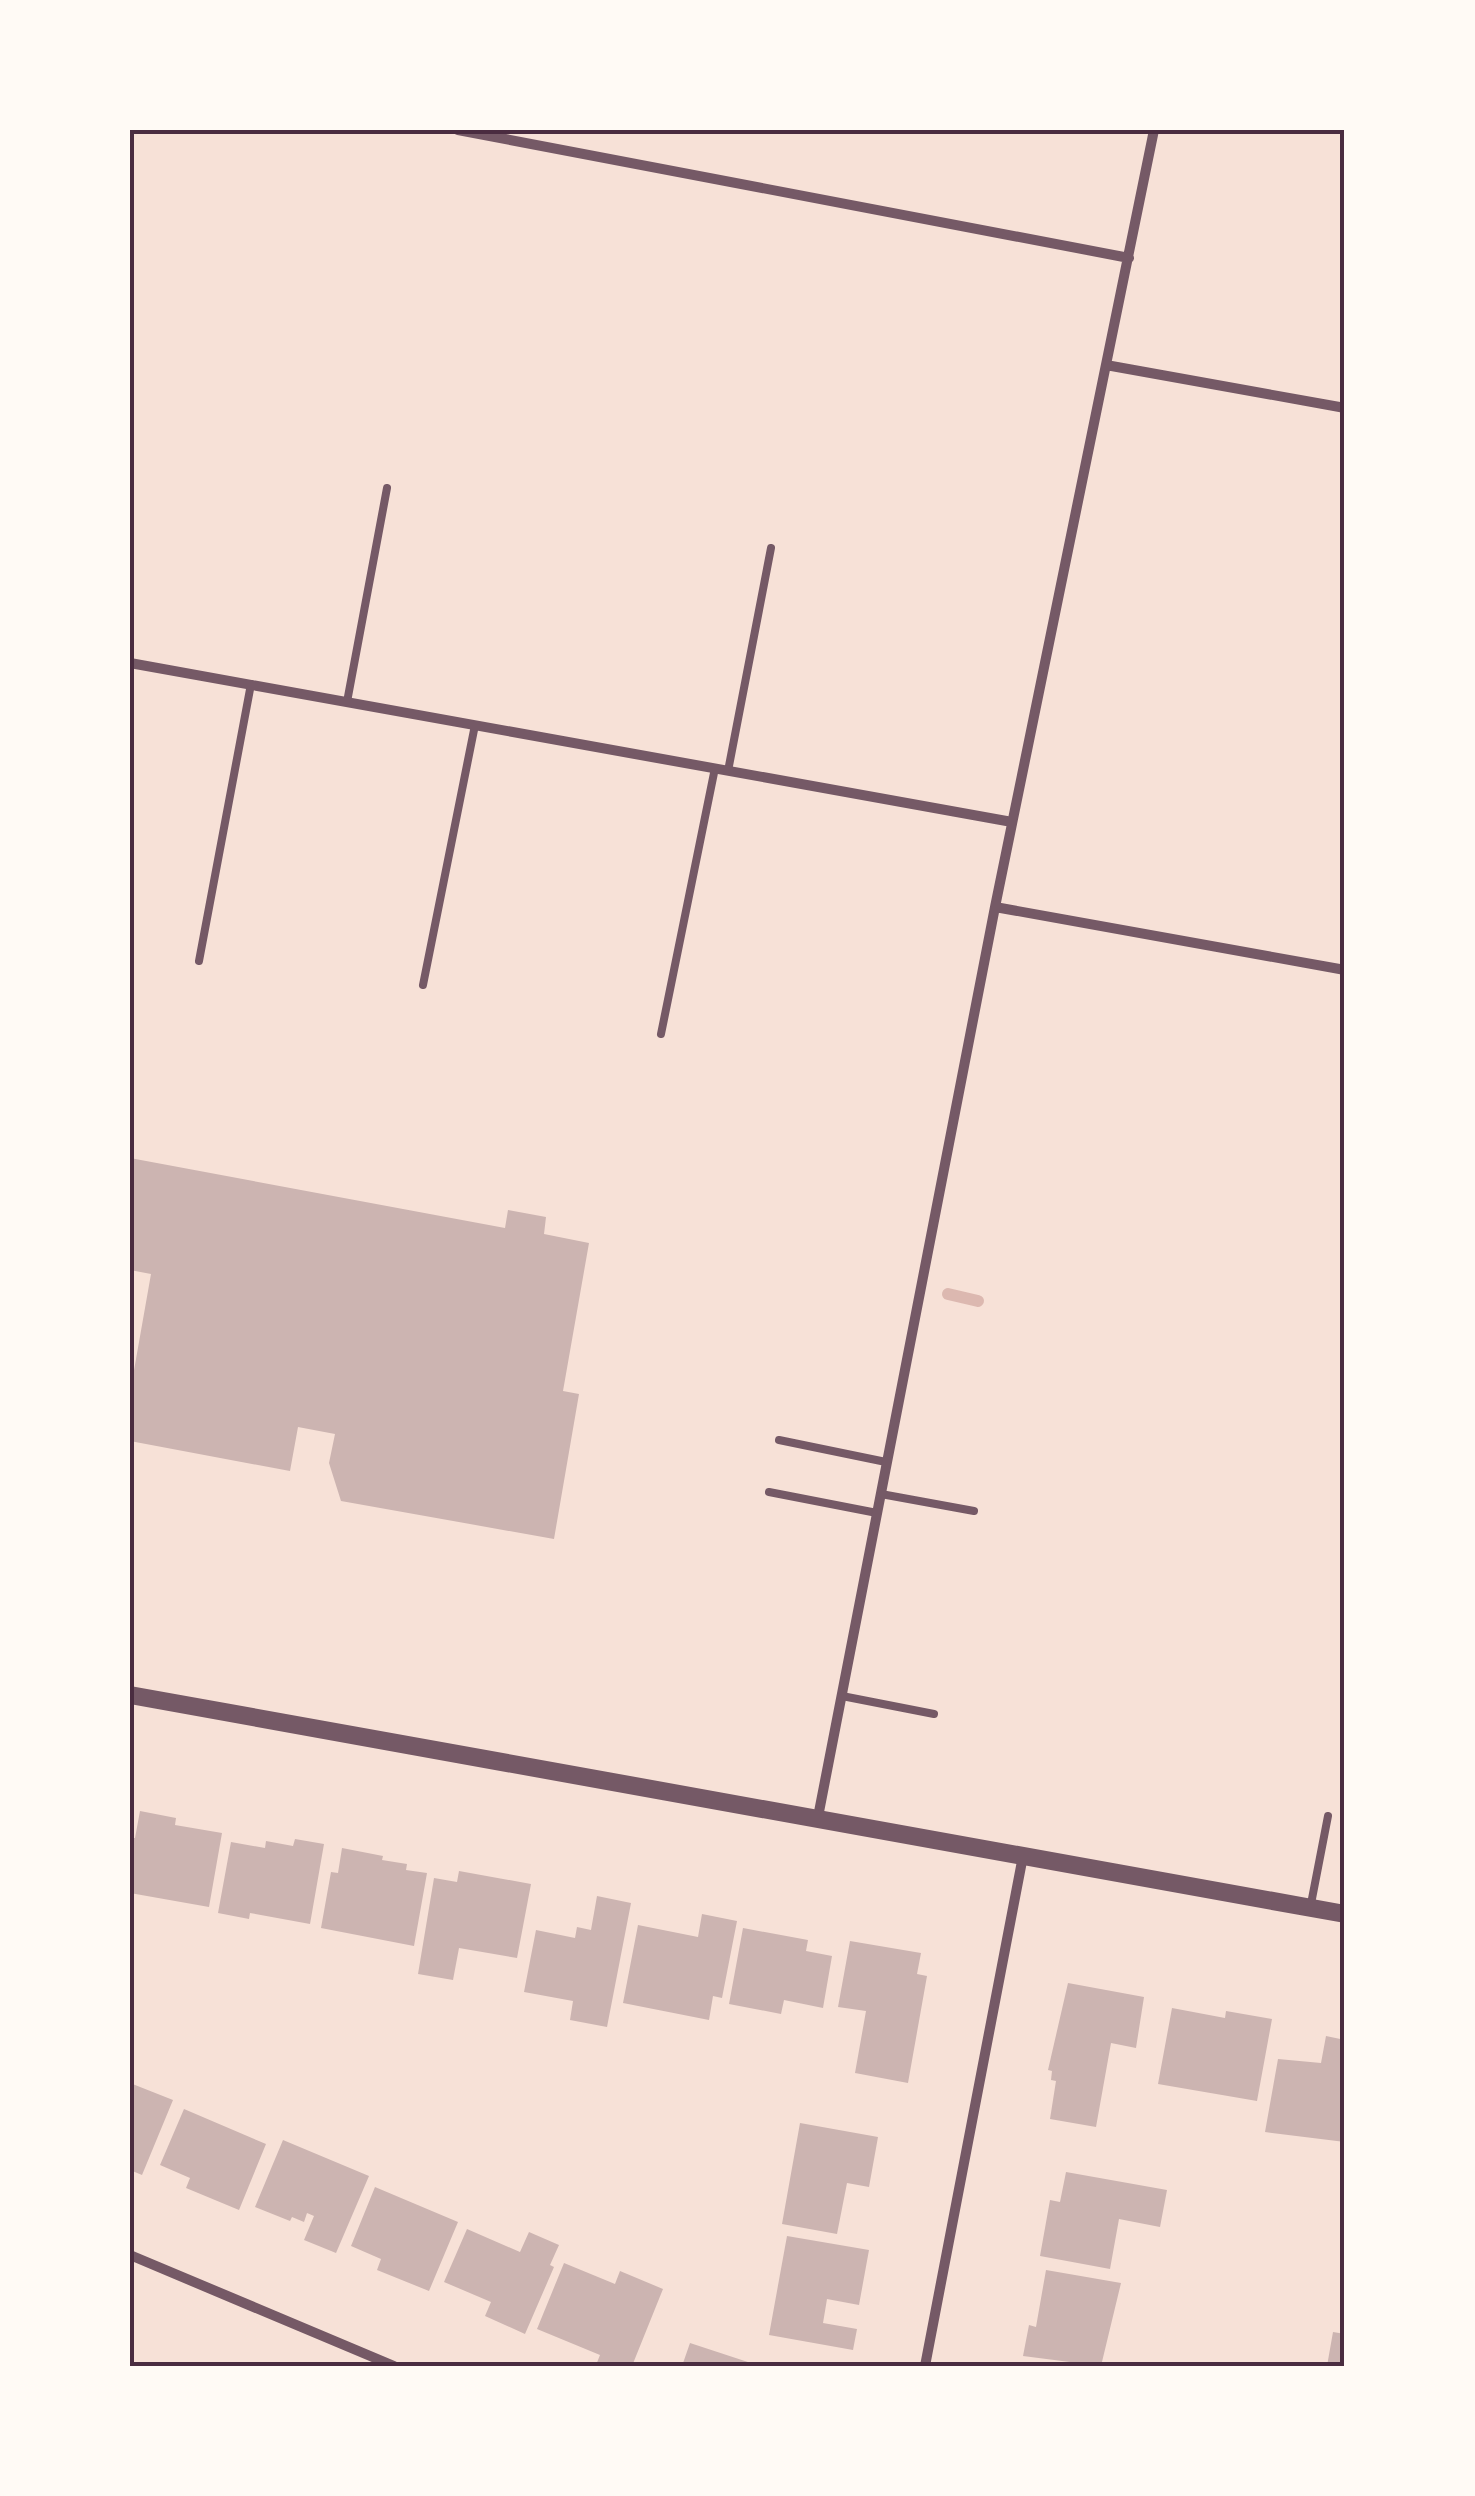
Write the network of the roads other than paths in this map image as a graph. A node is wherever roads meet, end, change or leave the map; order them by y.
1 (458, 130) edge
2 (1154, 130) edge
3 (1128, 258) junction
4 (1106, 365) junction
5 (1345, 408) edge
6 (386, 488) dead end
7 (771, 548) dead end
8 (130, 662) edge
9 (251, 684) junction
10 (347, 702) junction
11 (475, 725) junction
12 (715, 768) junction
13 (728, 771) junction
14 (1012, 822) junction
15 (995, 907) junction
16 (199, 961) dead end
17 (1345, 970) edge
18 (423, 985) dead end
19 (661, 1034) dead end
20 (778, 1440) dead end
21 (886, 1462) junction
22 (769, 1492) dead end
23 (881, 1494) junction
24 (974, 1511) dead end
25 (877, 1512) junction
26 (130, 1696) edge
27 (842, 1696) junction
28 (934, 1714) dead end
29 (818, 1816) junction
30 (1328, 1816) dead end
31 (1023, 1856) junction
32 (1310, 1909) junction
33 (1345, 1914) edge
34 (130, 2254) edge
35 (394, 2366) edge
36 (926, 2366) edge

1 - 3 street
2 - 3 street
3 - 4 street
4 - 5 street
4 - 14 street
6 - 10 lane
7 - 13 lane
8 - 9 street
9 - 10 street
9 - 16 lane
10 - 11 street
11 - 12 street
11 - 18 lane
12 - 13 street
12 - 19 lane
13 - 14 street
14 - 15 street
15 - 17 street
15 - 21 street
20 - 21 lane
21 - 23 street
22 - 25 lane
23 - 24 lane
23 - 25 street
25 - 27 street
26 - 29 street
27 - 28 lane
27 - 29 street
29 - 31 street
30 - 32 lane
31 - 32 street
31 - 36 street
32 - 33 street
34 - 35 street

